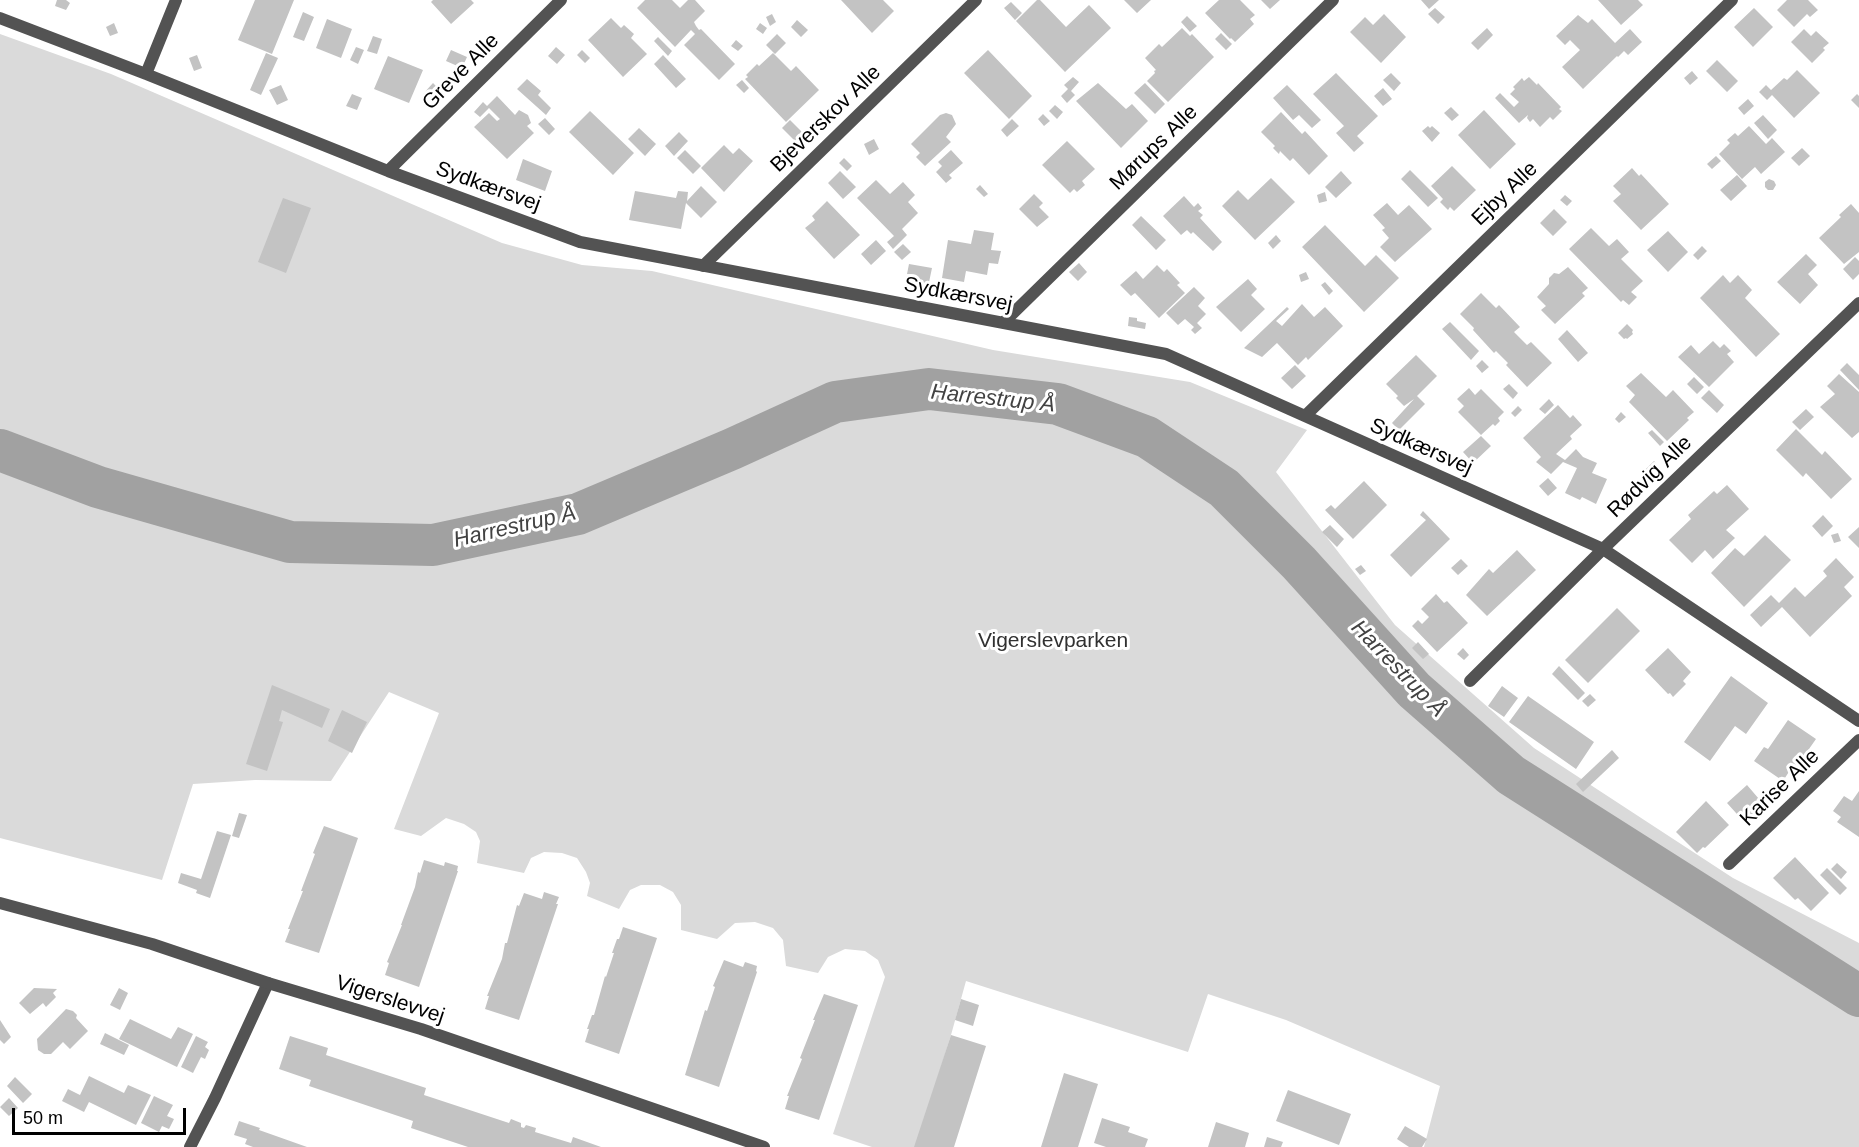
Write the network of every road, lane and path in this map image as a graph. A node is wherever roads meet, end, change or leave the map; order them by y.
1 (176, 0) edge
2 (561, 0) edge
3 (976, 0) edge
4 (1333, 0) edge
5 (1732, 0) edge
6 (0, 18) edge
7 (146, 74) junction
8 (388, 171) junction
9 (703, 266) junction
10 (1859, 303) edge
11 (1004, 323) junction
12 (1305, 416) junction
13 (1603, 549) junction
14 (1470, 681) dead end
15 (1859, 721) edge
16 (1859, 740) edge
17 (1729, 864) dead end
18 (0, 903) edge
19 (268, 983) junction
20 (190, 1147) edge
21 (764, 1147) edge

1 - 7 street
2 - 8 street, Greve Alle
3 - 9 street, Bjeverskov Alle
4 - 11 street, Mørups Alle
5 - 12 street, Ejby Alle
6 - 7 street, Sydkærsvej
7 - 8 street, Sydkærsvej
8 - 9 street, Sydkærsvej
9 - 11 street, Sydkærsvej
10 - 13 street, Rødvig Alle
11 - 12 street, Sydkærsvej
12 - 13 street, Sydkærsvej
13 - 14 street, Rødvig Alle
13 - 15 street, Sydkærsvej
16 - 17 street, Karise Alle
18 - 19 street, Vigerslevvej
19 - 20 street
19 - 21 street, Vigerslevvej

